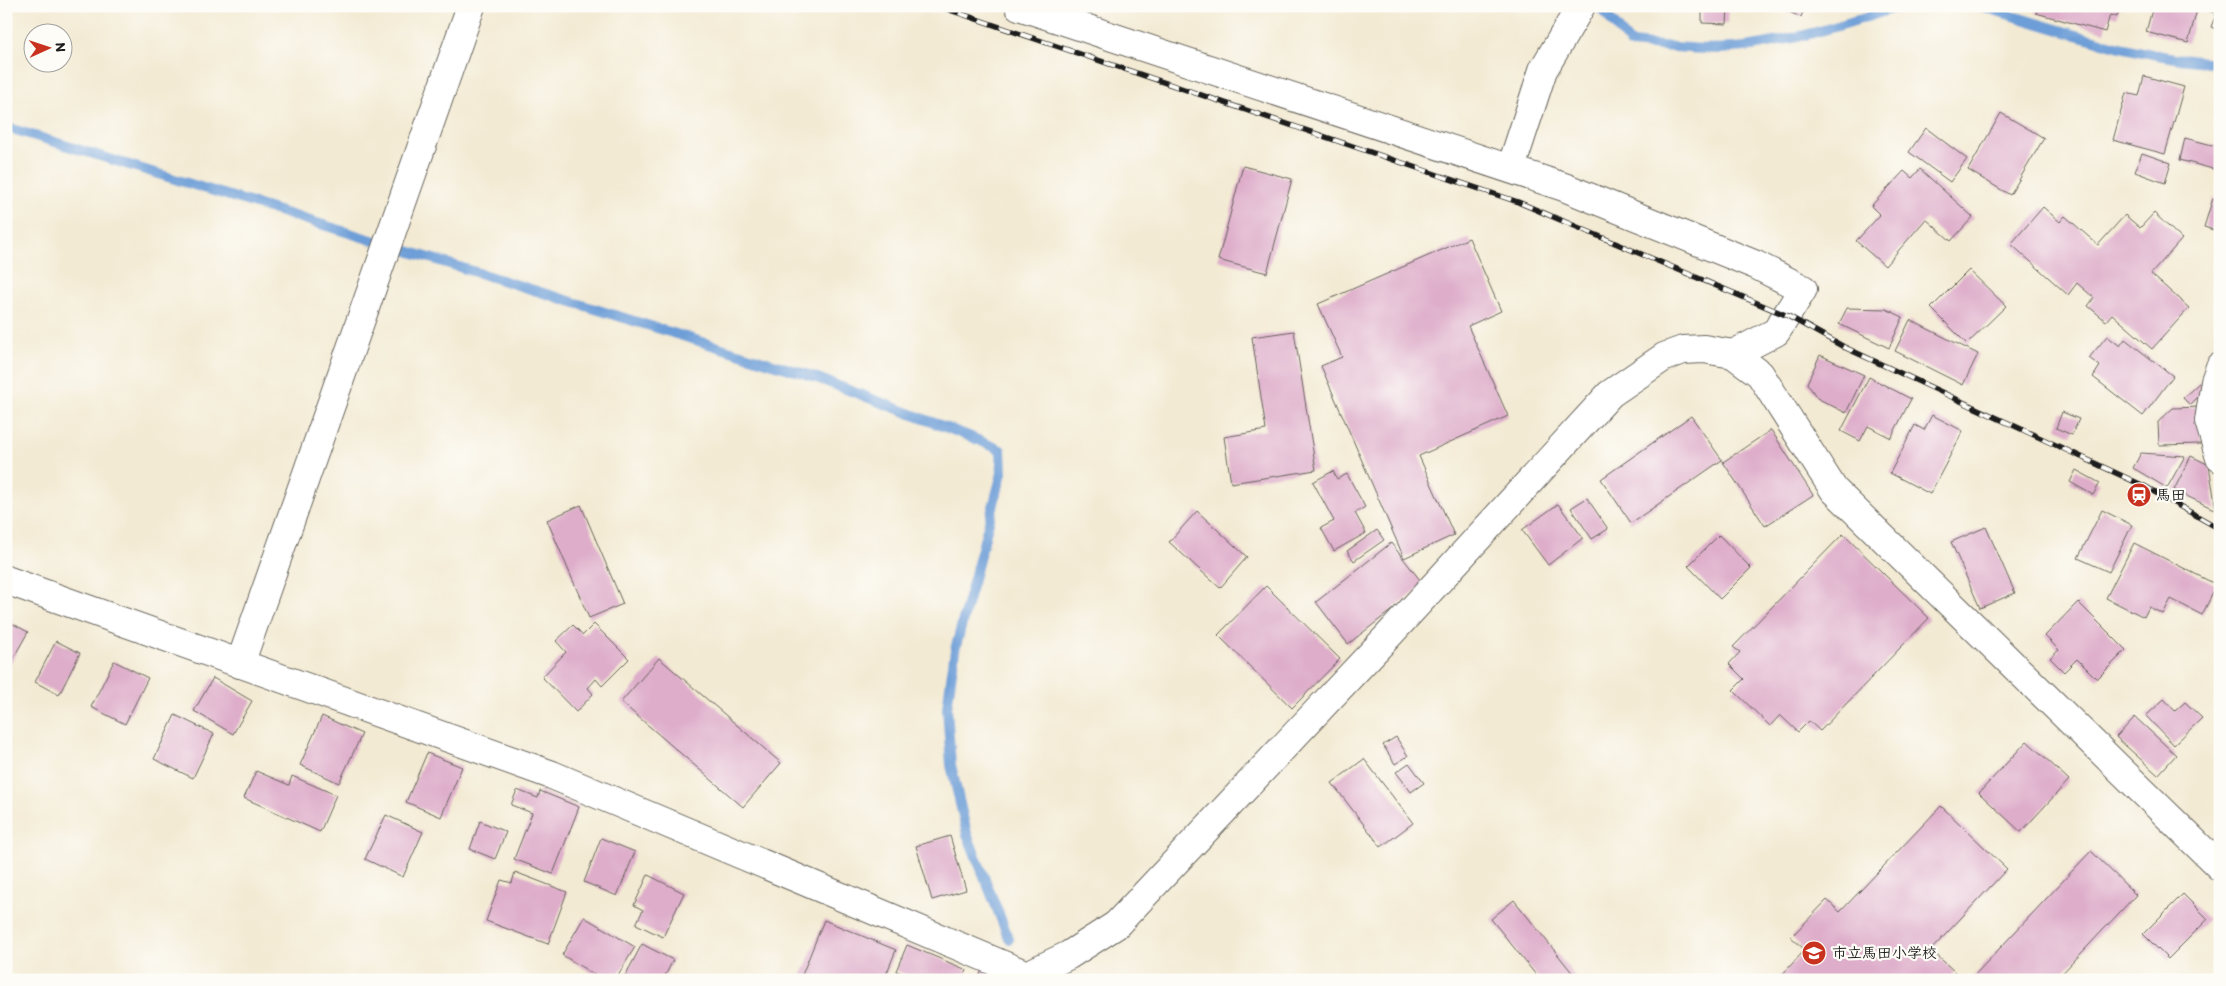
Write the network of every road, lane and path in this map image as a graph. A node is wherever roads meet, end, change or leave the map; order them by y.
1 (471, 6) edge
2 (1019, 6) edge
3 (1581, 6) edge
4 (1510, 168) junction
5 (1733, 354) junction
6 (2220, 367) edge
7 (2220, 458) edge
8 (6, 580) edge
9 (240, 664) junction
10 (2220, 866) edge
11 (1027, 977) edge

1 - 9 street
2 - 4 street
3 - 4 street
4 - 5 street
5 - 10 street
5 - 11 street
6 - 7 street
8 - 9 street
9 - 11 street

